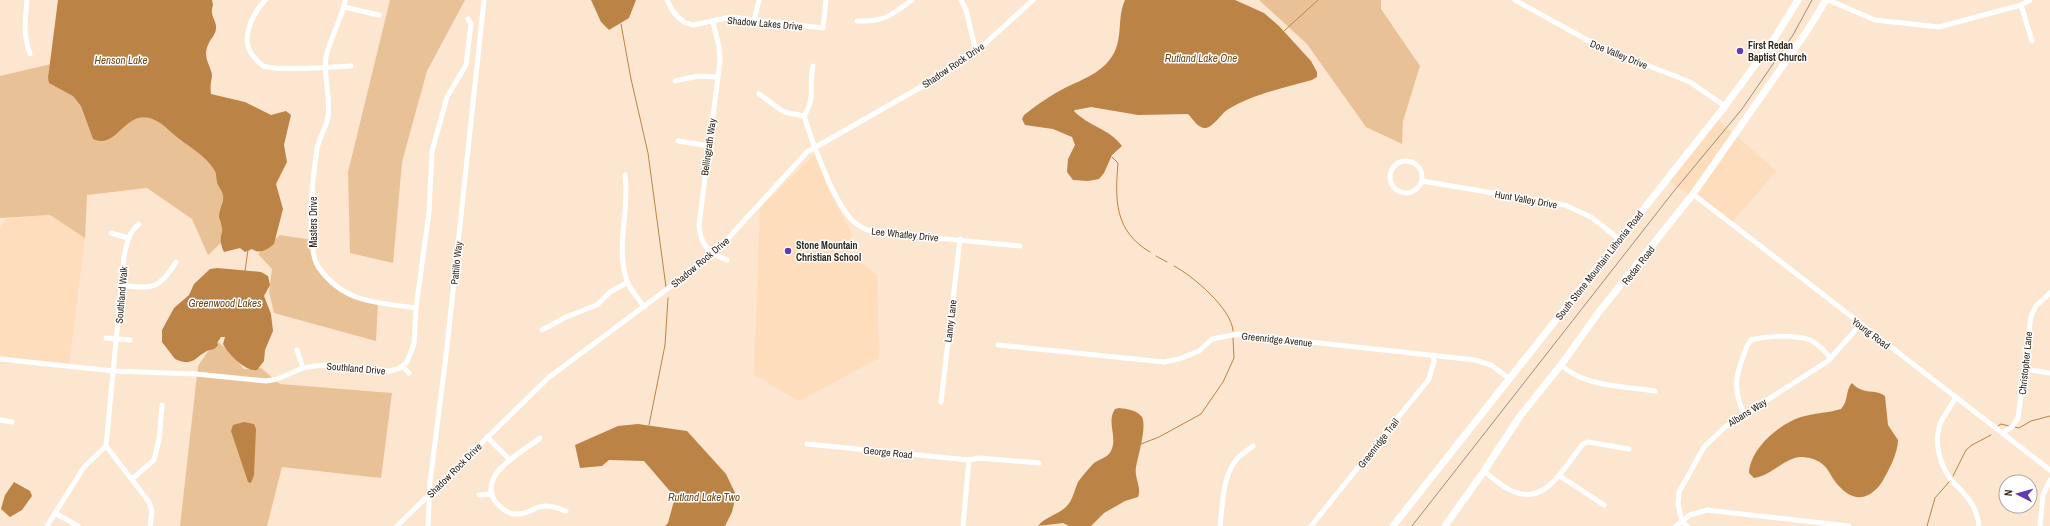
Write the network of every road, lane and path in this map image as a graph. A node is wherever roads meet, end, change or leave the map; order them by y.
1 (27, 0) edge
2 (265, 0) edge
3 (345, 0) edge
4 (484, 0) edge
5 (667, 0) edge
6 (759, 0) edge
7 (826, 0) edge
8 (912, 0) edge
9 (961, 0) edge
10 (1033, 0) edge
11 (1514, 0) edge
12 (1798, 0) edge
13 (1827, 0) edge
14 (2030, 0) edge
15 (2022, 5) junction
16 (344, 7) junction
17 (379, 15) dead end
18 (468, 19) dead end
19 (754, 21) junction
20 (713, 22) junction
21 (857, 22) dead end
22 (2032, 41) dead end
23 (976, 52) junction
24 (30, 54) dead end
25 (351, 66) dead end
26 (813, 66) dead end
27 (326, 67) junction
28 (718, 77) junction
29 (675, 81) dead end
30 (759, 94) dead end
31 (1725, 106) junction
32 (804, 116) junction
33 (678, 141) dead end
34 (709, 146) junction
35 (813, 147) junction
36 (625, 175) dead end
37 (1422, 181) junction
38 (1693, 194) junction
39 (139, 224) dead end
40 (111, 233) dead end
41 (128, 238) junction
42 (960, 239) junction
43 (1619, 239) junction
44 (1020, 246) dead end
45 (711, 253) junction
46 (727, 260) dead end
47 (176, 262) dead end
48 (628, 282) junction
49 (121, 285) junction
50 (2050, 293) edge
51 (644, 307) junction
52 (416, 308) junction
53 (1860, 325) junction
54 (542, 330) dead end
55 (106, 338) dead end
56 (117, 339) junction
57 (130, 340) dead end
58 (998, 345) dead end
59 (297, 350) dead end
60 (1433, 355) junction
61 (1831, 358) junction
62 (0, 359) edge
63 (1561, 365) junction
64 (402, 366) junction
65 (303, 368) junction
66 (2025, 369) junction
67 (114, 371) junction
68 (409, 373) dead end
69 (2050, 373) edge
70 (1510, 379) junction
71 (1655, 391) dead end
72 (1956, 397) junction
73 (940, 402) dead end
74 (162, 405) dead end
75 (1744, 414) junction
76 (0, 420) edge
77 (12, 422) dead end
78 (2002, 433) junction
79 (487, 437) junction
80 (540, 438) dead end
81 (807, 444) dead end
82 (106, 446) junction
83 (1253, 446) dead end
84 (1629, 449) dead end
85 (510, 460) junction
86 (969, 460) junction
87 (1039, 463) dead end
88 (2050, 470) edge
89 (1484, 471) junction
90 (1560, 476) junction
91 (132, 479) junction
92 (2050, 480) edge
93 (430, 494) junction
94 (492, 494) junction
95 (480, 495) dead end
96 (1604, 505) dead end
97 (566, 511) dead end
98 (55, 513) junction
99 (1682, 522) junction
100 (48, 526) edge
101 (78, 526) edge
102 (150, 526) edge
103 (397, 526) edge
104 (428, 526) edge
105 (963, 526) edge
106 (1220, 526) edge
107 (1311, 526) edge
108 (1393, 526) edge
109 (1445, 526) edge
110 (1676, 526) edge
111 (1686, 526) edge
112 (1849, 526) edge
113 (1979, 526) edge
114 (2040, 526) edge

1 - 24 street
2 - 27 street
3 - 16 street, Masters Drive
4 - 93 street, Pattillo Way
5 - 20 street, Shadow Lakes Drive
6 - 19 street
7 - 19 street, Shadow Lakes Drive
8 - 21 street
9 - 23 street
10 - 23 street, Shadow Rock Drive
11 - 31 street, Doe Valley Drive
12 - 31 main road, South Stone Mountain Lithonia Road
13 - 15 street
13 - 38 main road, Redan Road
14 - 15 street
15 - 22 street
16 - 17 street
16 - 27 street, Masters Drive
18 - 52 street
19 - 20 street, Shadow Lakes Drive
20 - 28 street, Bellingrath Way
23 - 35 street, Shadow Rock Drive
25 - 27 street
26 - 32 street
27 - 52 street, Masters Drive
28 - 29 street
28 - 34 street, Bellingrath Way
30 - 32 street
31 - 43 main road, South Stone Mountain Lithonia Road
32 - 35 street, Lee Whatley Drive
33 - 34 street
34 - 45 street, Bellingrath Way
35 - 42 street, Lee Whatley Drive
35 - 45 street, Shadow Rock Drive
36 - 48 street
37 - 37 street
37 - 43 street, Hunt Valley Drive
38 - 53 street, Young Road
38 - 63 main road, Redan Road
39 - 41 street, Southland Walk
40 - 41 street
41 - 49 street, Southland Walk
42 - 44 street, Lee Whatley Drive
42 - 73 street, Lanny Lane
43 - 70 main road, South Stone Mountain Lithonia Road
45 - 46 street
45 - 51 street, Shadow Rock Drive
47 - 49 street
48 - 51 street
48 - 54 street
49 - 56 street, Southland Walk
50 - 66 street, Christopher Lane
51 - 79 street, Shadow Rock Drive
52 - 64 street
53 - 61 street, Albans Way
53 - 72 street, Young Road
55 - 56 street
56 - 57 street
56 - 67 street, Southland Walk
58 - 60 street, Greenridge Avenue
59 - 65 street
60 - 70 street, Greenridge Avenue
60 - 107 street, Greenridge Trail
61 - 75 street, Albans Way
61 - 75 street
62 - 67 street, Southland Drive
63 - 71 street
63 - 89 main road, Redan Road
64 - 65 street, Southland Drive
64 - 68 street
65 - 67 street, Southland Drive
66 - 69 street
66 - 78 street, Christopher Lane
67 - 82 street, Southland Walk
70 - 108 main road, South Stone Mountain Lithonia Road
72 - 78 street, Young Road
72 - 113 street
74 - 91 street
75 - 99 street, Albans Way
76 - 77 street
78 - 88 street, Young Road
79 - 85 street
79 - 93 street, Shadow Rock Drive
80 - 85 street
81 - 86 street, George Road
82 - 91 street
82 - 98 street
83 - 106 street
84 - 90 street
85 - 94 street
86 - 87 street, George Road
86 - 105 street
89 - 90 street
89 - 109 main road, Redan Road
90 - 96 street
91 - 102 street
92 - 114 street
93 - 103 street, Shadow Rock Drive
93 - 104 street, Pattillo Way
94 - 95 street
94 - 97 street
98 - 100 street
98 - 101 street
99 - 110 street
99 - 111 street
99 - 112 street

